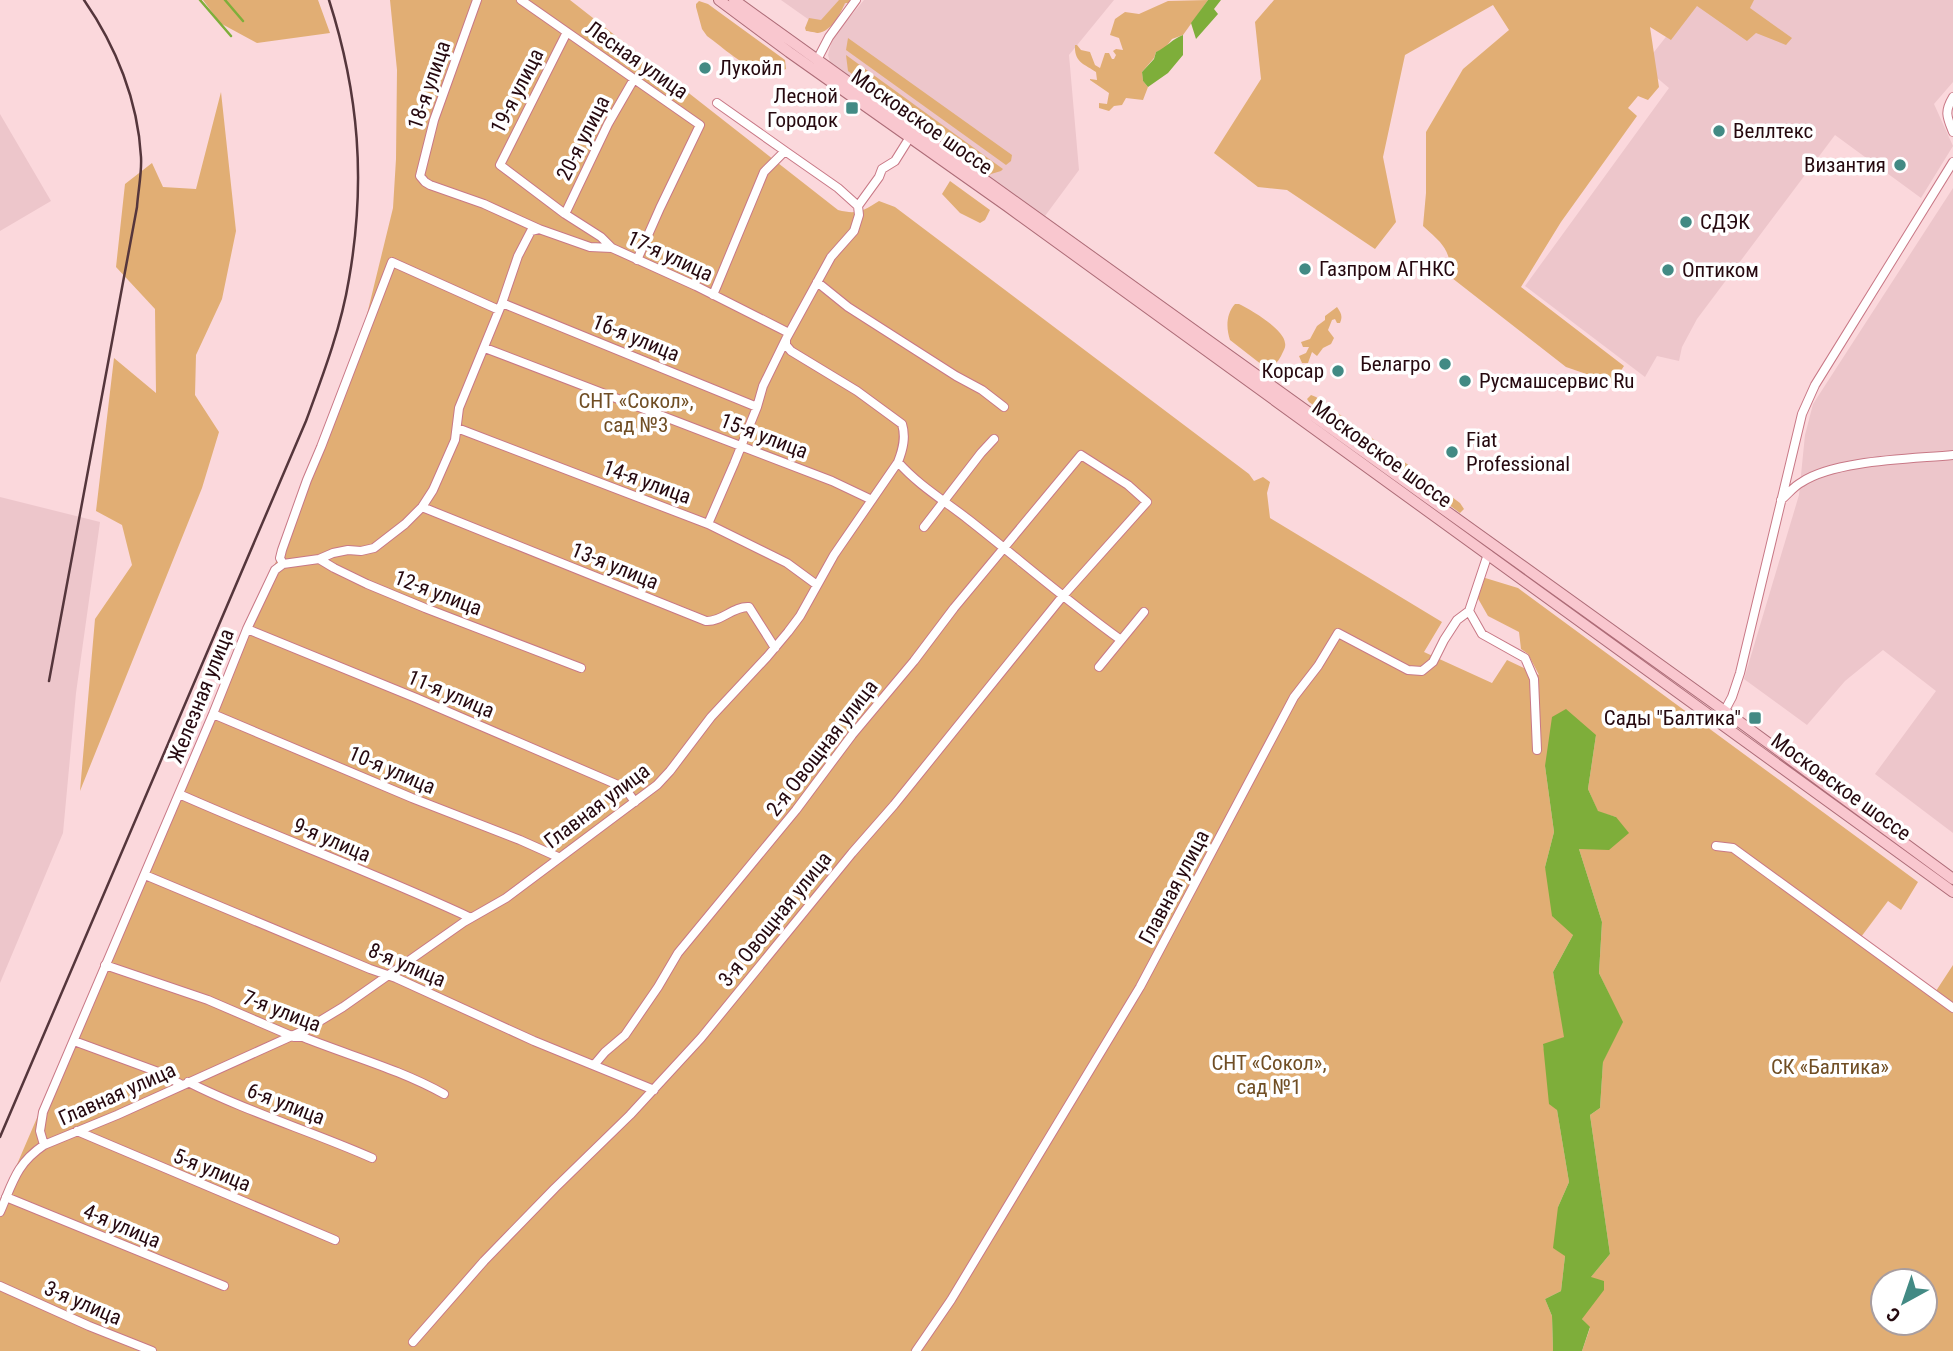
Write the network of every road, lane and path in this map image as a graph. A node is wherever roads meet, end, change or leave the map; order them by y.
1 (477, 0) edge
2 (521, 0) edge
3 (719, 0) edge
4 (734, 0) edge
5 (856, 0) edge
6 (566, 32) junction
7 (816, 66) junction
8 (635, 79) junction
9 (1953, 97) edge
10 (717, 103) dead end
11 (1953, 132) edge
12 (910, 137) junction
13 (785, 151) junction
14 (1953, 162) edge
15 (425, 182) joint
16 (1009, 202) junction
17 (858, 206) junction
18 (565, 214) junction
19 (535, 230) junction
20 (612, 248) junction
21 (637, 260) junction
22 (392, 262) joint
23 (817, 282) junction
24 (712, 295) junction
25 (501, 307) junction
26 (787, 336) junction
27 (485, 348) junction
28 (757, 407) junction
29 (1004, 407) dead end
30 (457, 428) junction
31 (994, 439) dead end
32 (741, 445) junction
33 (1081, 455) joint
34 (1953, 455) edge
35 (898, 462) junction
36 (872, 500) junction
37 (944, 501) junction
38 (1781, 501) junction
39 (422, 507) junction
40 (708, 524) junction
41 (925, 527) dead end
42 (1003, 548) junction
43 (1488, 554) junction
44 (319, 559) junction
45 (283, 564) junction
46 (817, 584) junction
47 (1062, 597) junction
48 (1469, 611) junction
49 (1144, 612) dead end
50 (247, 629) junction
51 (1121, 640) junction
52 (775, 648) junction
53 (1099, 667) dead end
54 (581, 668) dead end
55 (213, 714) junction
56 (1721, 716) junction
57 (1537, 750) dead end
58 (179, 794) junction
59 (635, 802) junction
60 (1716, 846) dead end
61 (558, 857) junction
62 (145, 875) junction
63 (1953, 879) edge
64 (1953, 892) edge
65 (471, 918) junction
66 (105, 965) junction
67 (387, 975) junction
68 (1953, 1008) edge
69 (294, 1037) junction
70 (74, 1041) junction
71 (594, 1065) junction
72 (185, 1084) junction
73 (654, 1090) junction
74 (444, 1094) dead end
75 (77, 1131) junction
76 (44, 1144) junction
77 (372, 1158) dead end
78 (6, 1197) junction
79 (0, 1212) edge
80 (335, 1240) dead end
81 (0, 1286) edge
82 (224, 1286) dead end
83 (412, 1342) dead end
84 (152, 1351) edge
85 (916, 1351) edge

1 - 15 street, 18-я улица
2 - 6 street, Лесная улица
3 - 7 main road, Московское шоссе
4 - 7 main road, Московское шоссе
5 - 7 street
6 - 8 street, Лесная улица
6 - 18 street, 19-я улица
7 - 12 main road, Московское шоссе
7 - 16 main road, Московское шоссе
8 - 18 street, 20-я улица
8 - 21 street, Лесная улица
9 - 11 street
10 - 13 street
12 - 16 main road, Московское шоссе
12 - 17 street
13 - 17 street
13 - 24 street
14 - 38 street
15 - 19 street, 17-я улица
16 - 43 main road, Московское шоссе
16 - 56 main road, Московское шоссе
17 - 23 street
18 - 20 street
19 - 20 street, 17-я улица
19 - 25 street
20 - 21 street, 17-я улица
21 - 24 street, 17-я улица
22 - 25 street, 16-я улица
22 - 45 street, Железная улица
23 - 26 street
23 - 29 street
24 - 26 street, 17-я улица
25 - 27 street
25 - 28 street, 16-я улица
26 - 28 street
26 - 35 street, Главная улица
27 - 30 street
27 - 32 street, 15-я улица
28 - 32 street
30 - 39 street
30 - 40 street, 14-я улица
31 - 37 street
32 - 36 street, 15-я улица
32 - 40 street
33 - 42 street, 2-я Овощная улица
33 - 47 street, 3-я Овощная улица
34 - 38 street
35 - 36 street, Главная улица
35 - 37 street
36 - 46 street, Главная улица
37 - 41 street
37 - 42 street
38 - 56 street
39 - 44 street
39 - 52 street, 13-я улица
40 - 46 street, 14-я улица
42 - 47 street
42 - 71 street, 2-я Овощная улица
43 - 48 street, Главная улица
43 - 56 main road, Московское шоссе
44 - 45 street
44 - 54 street, 12-я улица
45 - 50 street, Железная улица
46 - 52 street, Главная улица
47 - 51 street
47 - 73 street, 3-я Овощная улица
48 - 57 street
48 - 85 street, Главная улица
49 - 51 street
50 - 55 street, Железная улица
50 - 59 street, 11-я улица
51 - 53 street
52 - 59 street, Главная улица
55 - 58 street, Железная улица
55 - 61 street, 10-я улица
56 - 63 main road, Московское шоссе
56 - 64 main road, Московское шоссе
58 - 62 street, Железная улица
58 - 65 street, 9-я улица
59 - 61 street, Главная улица
60 - 68 street
61 - 65 street, Главная улица
62 - 66 street, Железная улица
62 - 67 street, 8-я улица
65 - 67 street, Главная улица
66 - 69 street, 7-я улица
66 - 70 street, Железная улица
67 - 69 street, Главная улица
67 - 71 street, 8-я улица
69 - 72 street, Главная улица
69 - 74 street, 7-я улица
70 - 72 street, 6-я улица
70 - 76 street, Железная улица
71 - 73 street, 8-я улица
72 - 75 street, Главная улица
72 - 77 street, 6-я улица
73 - 83 street, 3-я Овощная улица
75 - 76 street, Главная улица
75 - 80 street, 5-я улица
76 - 78 street, Главная улица
78 - 79 street, Главная улица
78 - 82 street, 4-я улица
81 - 84 street, 3-я улица

